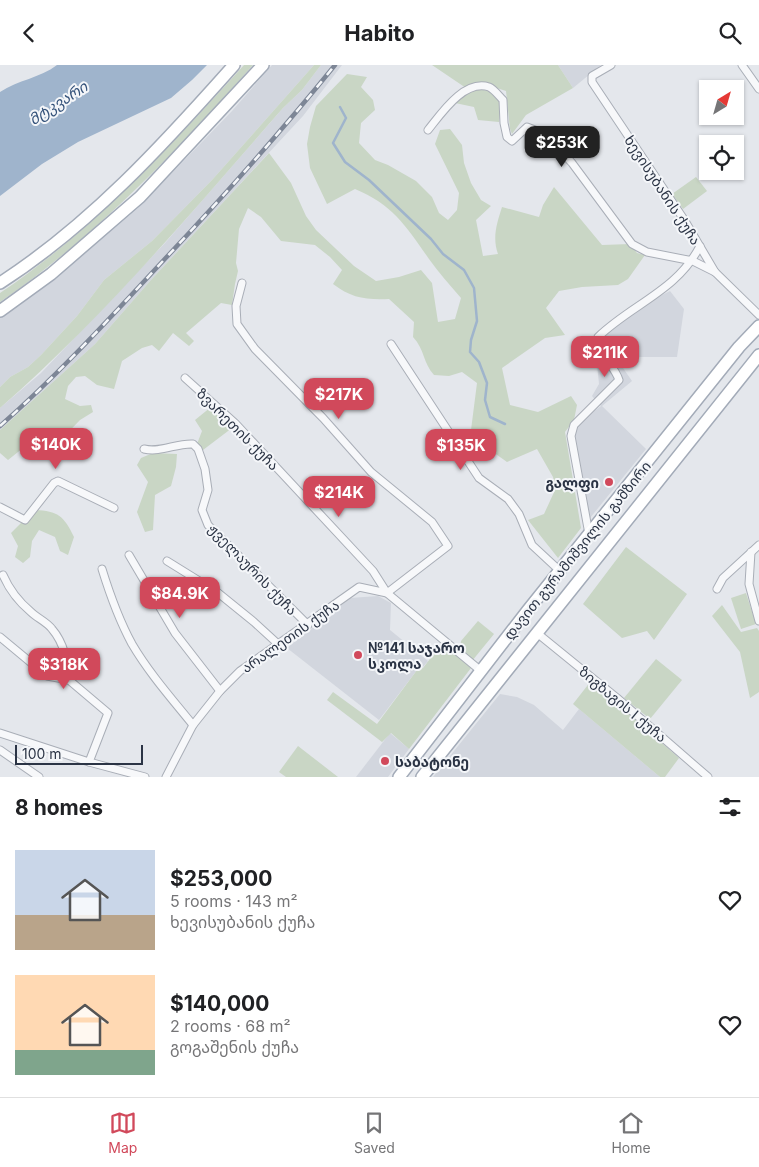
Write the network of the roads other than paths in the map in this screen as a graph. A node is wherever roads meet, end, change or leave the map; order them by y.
1 (234, 65) edge
2 (263, 65) edge
3 (611, 65) edge
4 (742, 65) edge
5 (759, 89) edge
6 (428, 130) dead end
7 (700, 247) junction
8 (693, 261) junction
9 (715, 272) junction
10 (0, 283) edge
11 (242, 283) dead end
12 (0, 311) edge
13 (759, 315) edge
14 (759, 326) edge
15 (391, 344) dead end
16 (759, 355) edge
17 (185, 378) dead end
18 (144, 449) dead end
19 (0, 507) edge
20 (114, 509) dead end
21 (589, 534) junction
22 (759, 545) edge
23 (752, 552) junction
24 (129, 555) dead end
25 (167, 561) dead end
26 (102, 569) dead end
27 (560, 571) junction
28 (3, 575) dead end
29 (717, 589) dead end
30 (387, 593) junction
31 (520, 620) junction
32 (759, 621) edge
33 (308, 625) junction
34 (537, 633) junction
35 (0, 637) edge
36 (278, 644) junction
37 (480, 671) junction
38 (69, 680) junction
39 (220, 691) junction
40 (193, 725) junction
41 (0, 733) edge
42 (0, 750) edge
43 (90, 762) junction
44 (39, 777) edge
45 (145, 777) edge
46 (166, 777) edge
47 (399, 777) edge
48 (422, 777) edge
49 (708, 777) edge

1 - 10 main road
2 - 12 main road
3 - 7 street, ხევისუბანის ქუჩა
4 - 5 street
6 - 8 street, ხევისუბანის ქუჩა
7 - 8 street
7 - 9 street, ხევისუბანის ქუჩა
8 - 9 street, ხევისუბანის ქუჩა
8 - 21 street, ხევისუბანის ქუჩა
9 - 13 street, ხევისუბანის ქუჩა
11 - 30 street
14 - 21 main road, დავით გურამიშვილის გამზირი
15 - 27 street
16 - 34 main road, დავით გურამიშვილის გამზირი
17 - 30 street, ზვარეთის ქუჩა
18 - 33 street, ჟველაურის ქუჩა
19 - 20 street
21 - 27 main road, დავით გურამიშვილის გამზირი
22 - 23 street
23 - 29 street
23 - 32 street
24 - 39 street
25 - 36 street
26 - 40 street
27 - 31 main road, დავით გურამიშვილის გამზირი
28 - 38 street
30 - 33 street, არალეთის ქუჩა
30 - 37 street, ზვარეთის ქუჩა
31 - 34 main road
31 - 37 main road, დავით გურამიშვილის გამზირი
33 - 36 street, არალეთის ქუჩა
34 - 48 main road, დავით გურამიშვილის გამზირი
34 - 49 street, ზიგზაგის I ქუჩა
35 - 38 street
36 - 39 street, არალეთის ქუჩა
37 - 47 main road, დავით გურამიშვილის გამზირი
38 - 43 street
39 - 40 street, არალეთის ქუჩა
40 - 46 street, არალეთის ქუჩა
41 - 43 street
42 - 44 street
43 - 45 street

